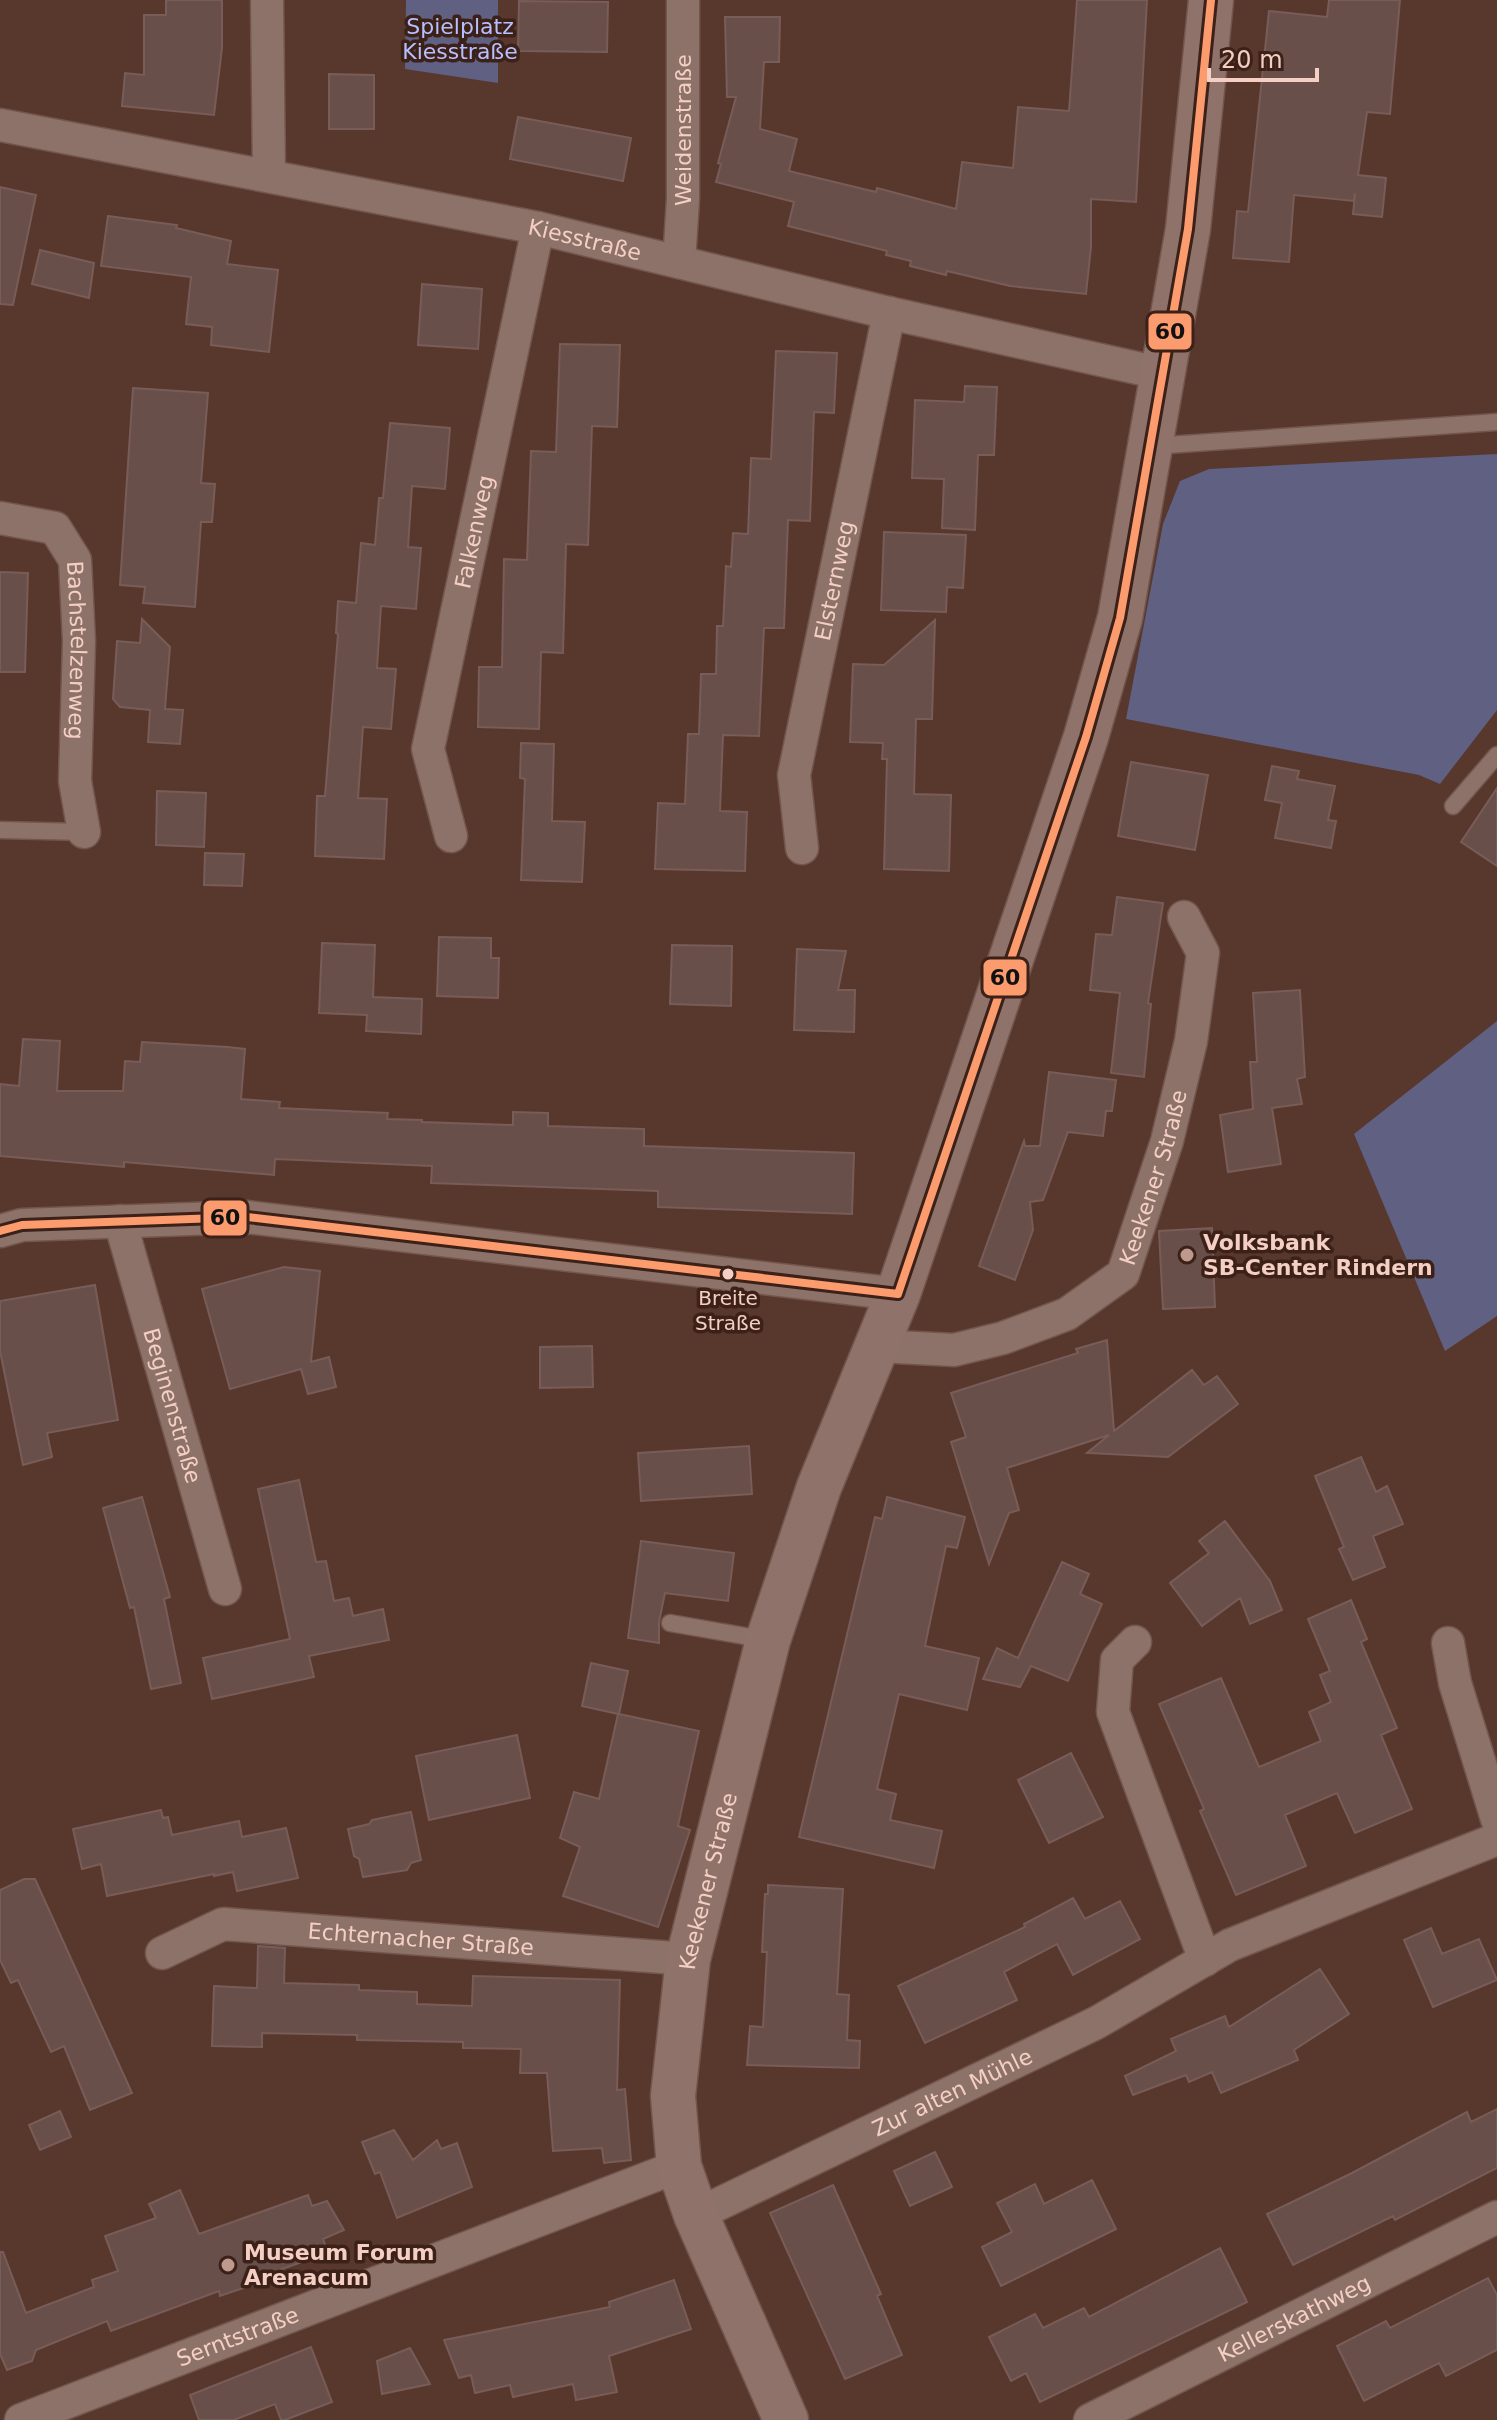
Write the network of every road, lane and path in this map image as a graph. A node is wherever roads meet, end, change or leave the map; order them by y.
1 (267, 0) edge
2 (683, 0) edge
3 (1211, 0) edge
4 (0, 125) edge
5 (269, 175) junction
6 (538, 228) junction
7 (679, 262) junction
8 (889, 313) junction
9 (1164, 374) junction
10 (1497, 422) edge
11 (1151, 446) junction
12 (0, 518) edge
13 (1497, 755) edge
14 (1453, 806) dead end
15 (0, 830) edge
16 (84, 832) joint
17 (451, 836) dead end
18 (802, 848) dead end
19 (1184, 917) dead end
20 (120, 1221) junction
21 (0, 1231) edge
22 (898, 1294) junction
23 (877, 1346) junction
24 (225, 1589) dead end
25 (670, 1623) dead end
26 (768, 1640) junction
27 (1135, 1642) dead end
28 (1448, 1643) dead end
29 (1497, 1819) edge
30 (1497, 1839) edge
31 (162, 1953) dead end
32 (688, 1959) junction
33 (1205, 1960) junction
34 (679, 2166) junction
35 (696, 2215) junction
36 (1497, 2217) edge
37 (21, 2420) edge
38 (786, 2420) edge
39 (1090, 2420) edge

1 - 5 street
2 - 7 street, Weidenstraße
3 - 9 main road, Keekener Straße
4 - 5 street, Kiesstraße
5 - 6 street, Kiesstraße
6 - 7 street, Kiesstraße
6 - 17 street, Falkenweg
7 - 8 street, Kiesstraße
8 - 9 street, Kiesstraße
8 - 18 street, Elsternweg
9 - 11 main road, Keekener Straße
10 - 11 lane
11 - 22 main road, Keekener Straße
12 - 16 street, Bachstelzenweg
13 - 14 lane
15 - 16 lane
19 - 23 street, Keekener Straße
20 - 21 street
20 - 22 street
20 - 24 street, Beginenstraße
22 - 23 main road, Keekener Straße
23 - 26 main road, Keekener Straße
25 - 26 lane
26 - 32 main road, Keekener Straße
27 - 33 street
28 - 29 street
30 - 33 street, Zur alten Mühle
31 - 32 street, Echternacher Straße
32 - 34 main road, Keekener Straße
33 - 35 street, Zur alten Mühle
34 - 35 main road, Keekener Straße
34 - 37 street, Serntstraße
35 - 38 main road, Keekener Straße
36 - 39 street, Kellerskathweg

